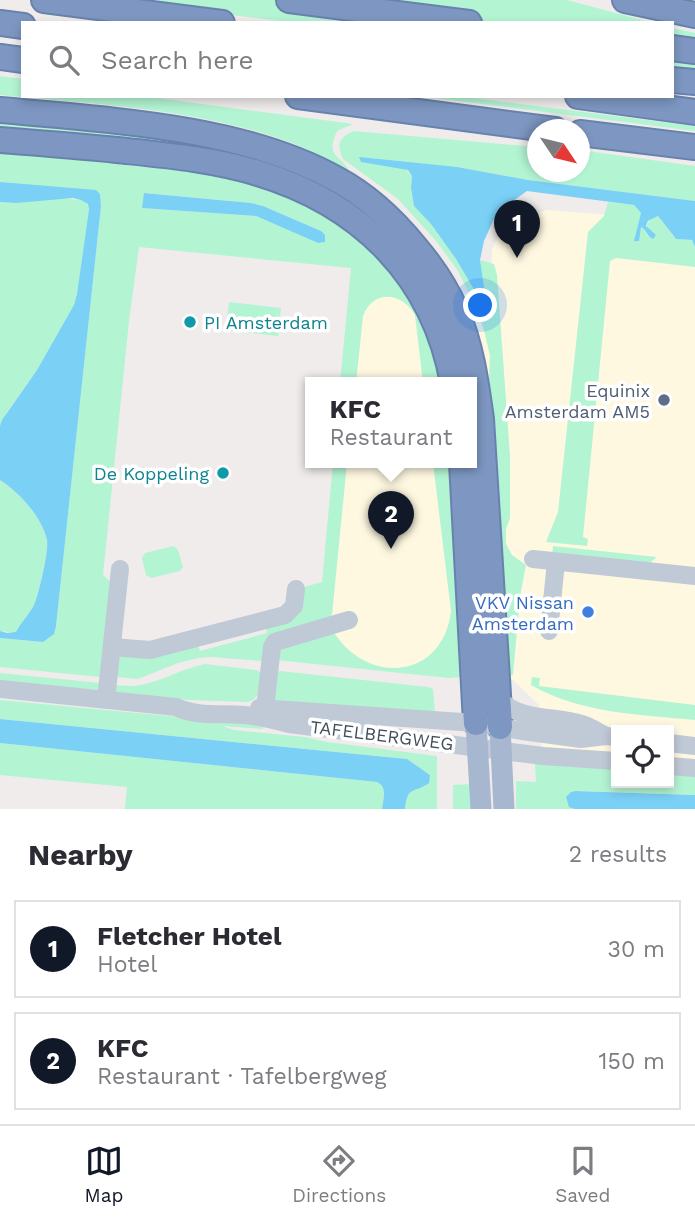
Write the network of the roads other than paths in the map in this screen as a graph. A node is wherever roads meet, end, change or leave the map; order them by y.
1 (44, 0) edge
2 (289, 0) edge
3 (625, 0) edge
4 (695, 15) edge
5 (207, 21) edge
6 (453, 21) edge
7 (0, 23) edge
8 (21, 26) edge
9 (674, 48) edge
10 (695, 51) edge
11 (0, 57) edge
12 (21, 60) edge
13 (674, 80) edge
14 (695, 82) edge
15 (313, 98) edge
16 (593, 98) edge
17 (0, 110) edge
18 (695, 112) edge
19 (527, 126) edge
20 (590, 134) edge
21 (0, 140) edge
22 (695, 147) edge
23 (452, 377) edge
24 (475, 377) edge
25 (477, 390) edge
26 (462, 468) edge
27 (533, 559) dead end
28 (556, 562) junction
29 (120, 569) dead end
30 (695, 576) edge
31 (296, 589) dead end
32 (349, 620) dead end
33 (549, 631) dead end
34 (112, 647) junction
35 (0, 690) edge
36 (498, 698) junction
37 (106, 700) junction
38 (265, 713) junction
39 (488, 737) junction
40 (611, 737) edge
41 (674, 744) edge
42 (695, 746) edge
43 (611, 761) edge
44 (674, 766) edge
45 (695, 768) edge
46 (481, 809) edge
47 (504, 809) edge

1 - 5 highway
2 - 6 highway
3 - 4 highway
7 - 8 highway
9 - 10 highway
11 - 12 highway
13 - 14 highway
15 - 19 highway
16 - 18 highway
17 - 24 highway
20 - 22 highway
21 - 23 highway
25 - 36 highway
26 - 39 highway
27 - 28 street
28 - 30 street
28 - 33 street
29 - 34 street
31 - 34 street
32 - 38 street
34 - 37 street
35 - 37 street, TAFELBERGWEG
36 - 39 highway
36 - 40 street
37 - 38 street, TAFELBERGWEG
38 - 39 street, TAFELBERGWEG
39 - 40 street
39 - 43 street
39 - 46 main road
39 - 47 main road
41 - 42 street
44 - 45 street

